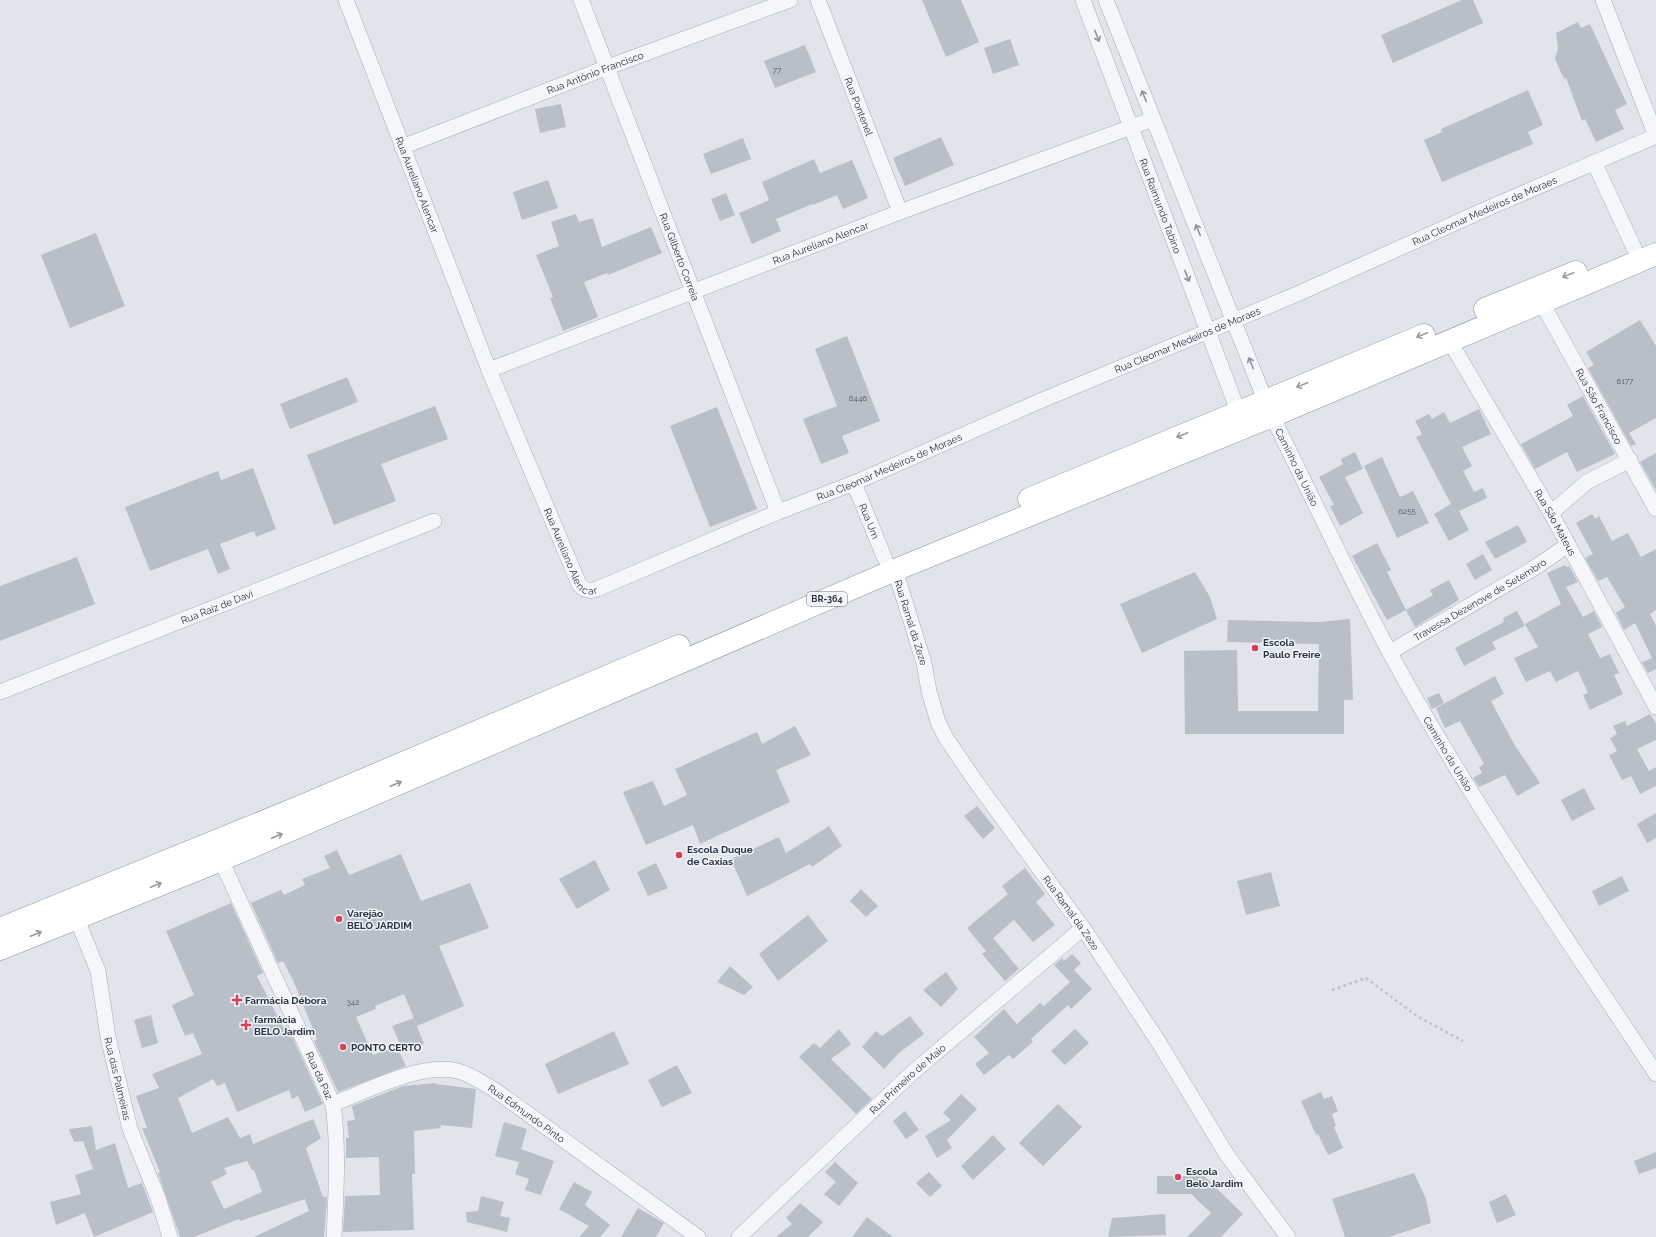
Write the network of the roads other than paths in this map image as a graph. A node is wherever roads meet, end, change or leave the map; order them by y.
1 (346, 0) edge
2 (581, 0) edge
3 (790, 0) edge
4 (818, 0) edge
5 (1083, 0) edge
6 (1106, 0) edge
7 (1603, 0) edge
8 (608, 67) junction
9 (1153, 119) junction
10 (1131, 127) junction
11 (1656, 136) edge
12 (402, 147) junction
13 (1594, 162) junction
14 (900, 212) junction
15 (1656, 238) edge
16 (1634, 248) junction
17 (1656, 254) edge
18 (695, 292) junction
19 (1542, 303) junction
20 (1234, 320) junction
21 (1208, 332) junction
22 (1449, 340) junction
23 (489, 370) junction
24 (1269, 408) junction
25 (1238, 411) junction
26 (1630, 460) junction
27 (854, 483) junction
28 (1656, 509) edge
29 (778, 512) junction
30 (1551, 512) junction
31 (434, 521) dead end
32 (1568, 545) junction
33 (890, 565) junction
34 (1390, 652) junction
35 (0, 692) edge
36 (1656, 707) edge
37 (221, 860) junction
38 (76, 918) junction
39 (0, 928) edge
40 (1083, 928) junction
41 (0, 949) edge
42 (1656, 1074) edge
43 (333, 1104) junction
44 (170, 1237) edge
45 (334, 1237) edge
46 (698, 1237) edge
47 (739, 1237) edge
48 (1288, 1237) edge

1 - 12 street, Rua Aureliano Alencar
2 - 8 street, Rua Gilberto Correia
3 - 8 street, Rua Antônio Francisco
4 - 14 street, Rua Pontenel
5 -> 10 street, Rua Raimundo Tabino
9 -> 6 street
7 - 11 street
8 - 12 street, Rua Antônio Francisco
8 - 18 street, Rua Gilberto Correia
9 - 10 street, Rua Aureliano Alencar
20 -> 9 street
10 - 14 street, Rua Aureliano Alencar
10 -> 21 street, Rua Raimundo Tabino
11 - 13 street, Rua Cleomar Medeiros de Moraes
12 - 23 street, Rua Aureliano Alencar
13 - 16 street
13 - 20 street, Rua Cleomar Medeiros de Moraes
14 - 18 street, Rua Aureliano Alencar
15 - 16 highway, BR-364
16 -> 24 highway, BR-364
17 - 19 highway, BR-364
18 - 23 street, Rua Aureliano Alencar
18 - 29 street, Rua Gilberto Correia
19 - 22 highway, BR-364
19 - 26 street, Rua São Francisco
20 - 21 street, Rua Cleomar Medeiros de Moraes
24 -> 20 street
21 - 25 street, Rua Raimundo Tabino
21 - 27 street, Rua Cleomar Medeiros de Moraes
22 - 24 highway, BR-364
22 - 30 street, Rua São Mateus
23 - 29 street, Rua Aureliano Alencar
24 - 25 highway, BR-364
24 - 33 highway, BR-364
24 - 34 street, Caminho da União
25 -> 33 highway, BR-364
26 - 28 street, Rua São Francisco
26 - 30 street
27 - 29 street, Rua Cleomar Medeiros de Moraes
27 - 33 street, Rua Um
30 - 32 street, Rua São Mateus
31 - 35 street, Rua Raíz de Davi
32 - 34 street, Travessa Dezenove de Setembro
32 - 36 street, Rua São Mateus
37 -> 33 highway, BR-364
33 - 39 highway, BR-364
33 - 40 street, Rua Ramal da Zeze
34 - 42 street, Caminho da União
38 -> 37 highway, BR-364
37 - 43 street, Rua da Paz
41 -> 38 highway, BR-364
38 - 44 street, Rua das Palmeiras
40 - 47 street, Rua Primeiro de Maio
40 - 48 street, Rua Ramal da Zeze
43 - 45 street, Rua da Paz
43 - 46 street, Rua Edmundo Pinto

